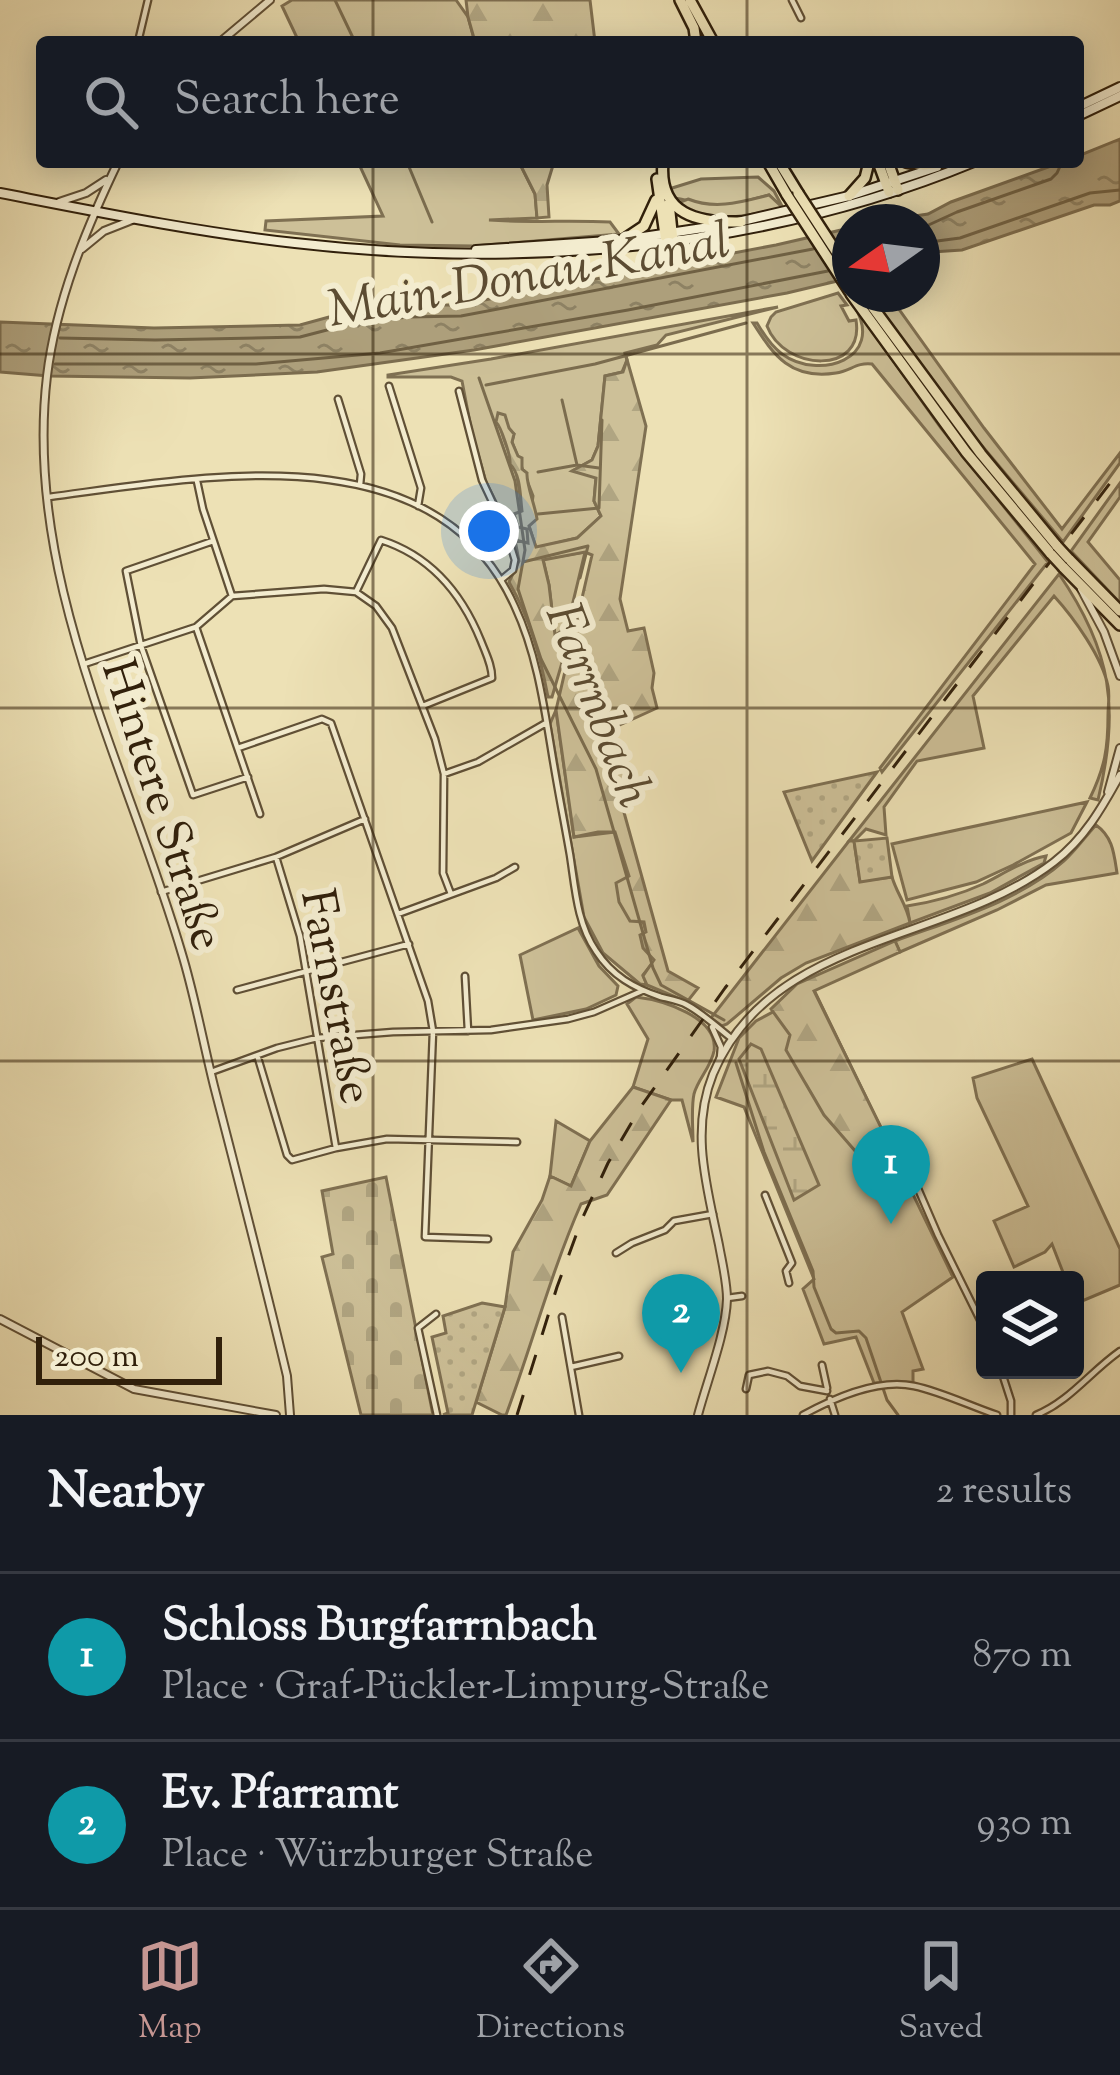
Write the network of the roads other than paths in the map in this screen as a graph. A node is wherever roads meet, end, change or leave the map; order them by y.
1 (148, 0) edge
2 (270, 0) edge
3 (680, 0) edge
4 (690, 0) edge
5 (792, 0) edge
6 (801, 18) dead end
7 (139, 36) edge
8 (227, 36) edge
9 (701, 36) edge
10 (704, 36) edge
11 (1120, 91) edge
12 (1084, 105) edge
13 (1084, 112) edge
14 (115, 168) edge
15 (661, 168) edge
16 (772, 168) edge
17 (781, 168) edge
18 (870, 168) edge
19 (878, 168) edge
20 (889, 168) edge
21 (936, 168) edge
22 (955, 168) edge
23 (112, 176) junction
24 (893, 187) junction
25 (0, 193) edge
26 (792, 194) junction
27 (663, 196) junction
28 (849, 196) junction
29 (56, 203) junction
30 (94, 212) junction
31 (137, 219) junction
32 (741, 222) junction
33 (669, 238) junction
34 (623, 239) junction
35 (832, 248) edge
36 (80, 252) junction
37 (445, 253) junction
38 (832, 257) edge
39 (868, 312) edge
40 (389, 386) dead end
41 (459, 391) dead end
42 (338, 399) dead end
43 (197, 480) junction
44 (360, 485) junction
45 (49, 497) junction
46 (418, 506) junction
47 (213, 541) junction
48 (1066, 563) junction
49 (501, 580) junction
50 (1077, 581) junction
51 (356, 592) junction
52 (232, 596) junction
53 (1120, 610) edge
54 (1120, 625) edge
55 (196, 627) junction
56 (141, 646) junction
57 (84, 664) junction
58 (1120, 676) edge
59 (424, 706) junction
60 (546, 723) junction
61 (238, 748) junction
62 (1120, 748) edge
63 (444, 774) junction
64 (1120, 775) edge
65 (248, 777) junction
66 (1102, 807) junction
67 (260, 814) dead end
68 (364, 819) junction
69 (276, 857) junction
70 (514, 867) dead end
71 (161, 892) junction
72 (451, 894) junction
73 (398, 914) junction
74 (409, 944) junction
75 (307, 972) junction
76 (465, 976) dead end
77 (628, 984) junction
78 (237, 990) dead end
79 (642, 991) junction
80 (618, 1000) junction
81 (710, 1022) junction
82 (433, 1031) junction
83 (468, 1031) junction
84 (317, 1038) junction
85 (730, 1038) junction
86 (257, 1056) junction
87 (720, 1058) junction
88 (211, 1072) junction
89 (428, 1140) junction
90 (897, 1140) dead end
91 (517, 1142) dead end
92 (336, 1148) junction
93 (765, 1195) dead end
94 (713, 1214) junction
95 (488, 1239) dead end
96 (616, 1253) dead end
97 (789, 1283) dead end
98 (742, 1296) dead end
99 (727, 1298) junction
100 (976, 1312) edge
101 (436, 1314) dead end
102 (562, 1317) dead end
103 (0, 1319) edge
104 (1120, 1351) edge
105 (619, 1356) dead end
106 (822, 1365) dead end
107 (571, 1366) junction
108 (1004, 1379) edge
109 (746, 1389) dead end
110 (827, 1391) junction
111 (830, 1401) junction
112 (276, 1415) edge
113 (290, 1415) edge
114 (437, 1415) edge
115 (579, 1415) edge
116 (698, 1415) edge
117 (802, 1415) edge
118 (835, 1415) edge
119 (997, 1415) edge
120 (1011, 1415) edge
121 (1036, 1415) edge

1 - 7 street
2 - 8 street
3 - 9 main road
4 - 10 main road
5 - 6 street
11 - 12 main road
11 - 13 main road
14 - 23 street, Hintere Straße
15 - 27 main road
16 - 26 main road
17 - 26 main road
18 - 28 main road
19 - 24 main road
20 - 24 main road
21 - 24 main road
22 - 24 main road
23 - 29 street
23 - 30 street, Hintere Straße
24 - 28 main road
24 - 33 main road
25 - 29 main road
26 - 35 main road, bridge
26 - 38 main road, bridge
27 - 32 main road
27 - 33 main road
27 - 34 main road
28 - 32 main road
29 - 30 main road
30 - 31 main road
30 - 36 street, Hintere Straße
31 - 36 street
31 - 37 main road
32 - 33 main road
33 - 34 main road
33 - 37 main road
34 - 37 main road
36 - 45 street, Hintere Straße
39 - 48 main road, bridge
40 - 46 street
41 - 49 street
42 - 44 street
43 - 44 street
43 - 45 street
43 - 47 street
44 - 46 street
45 - 57 street, Hintere Straße
46 - 49 street
47 - 52 street
47 - 56 street
48 - 50 main road
48 - 53 main road
49 - 60 street
50 - 54 main road
50 - 58 street
51 - 52 street
51 - 59 street
51 - 59 street
52 - 55 street
55 - 56 street
55 - 61 street
56 - 57 street
56 - 65 street
57 - 71 street, Hintere Straße
59 - 63 street
60 - 63 street
60 - 77 street
61 - 65 street
61 - 68 street
62 - 66 street
63 - 72 street
64 - 66 street
65 - 67 street
66 - 85 street
68 - 69 street
68 - 73 street
69 - 71 street
69 - 75 street, Farnstraße
70 - 72 street
71 - 88 street, Hintere Straße
72 - 73 street
73 - 74 street
74 - 75 street
74 - 82 street
75 - 78 street
75 - 84 street, Farnstraße
76 - 83 street
77 - 79 street
77 - 80 street
79 - 80 street
79 - 81 street
80 - 83 street
81 - 85 street
81 - 87 street
82 - 83 street
82 - 84 street
82 - 89 street
84 - 86 street
84 - 92 street, Farnstraße
85 - 87 street
86 - 88 street
86 - 92 street
87 - 94 street
88 - 113 street, Hintere Straße
89 - 91 street
89 - 92 street
89 - 95 street
90 - 100 street
93 - 97 street
94 - 96 street
94 - 99 street
98 - 99 street
99 - 116 street
101 - 114 street
102 - 107 street
103 - 112 street
104 - 121 street
105 - 107 street
106 - 110 street
107 - 115 street
108 - 120 street
109 - 110 street
110 - 111 street
111 - 117 street
111 - 118 street
111 - 119 street

